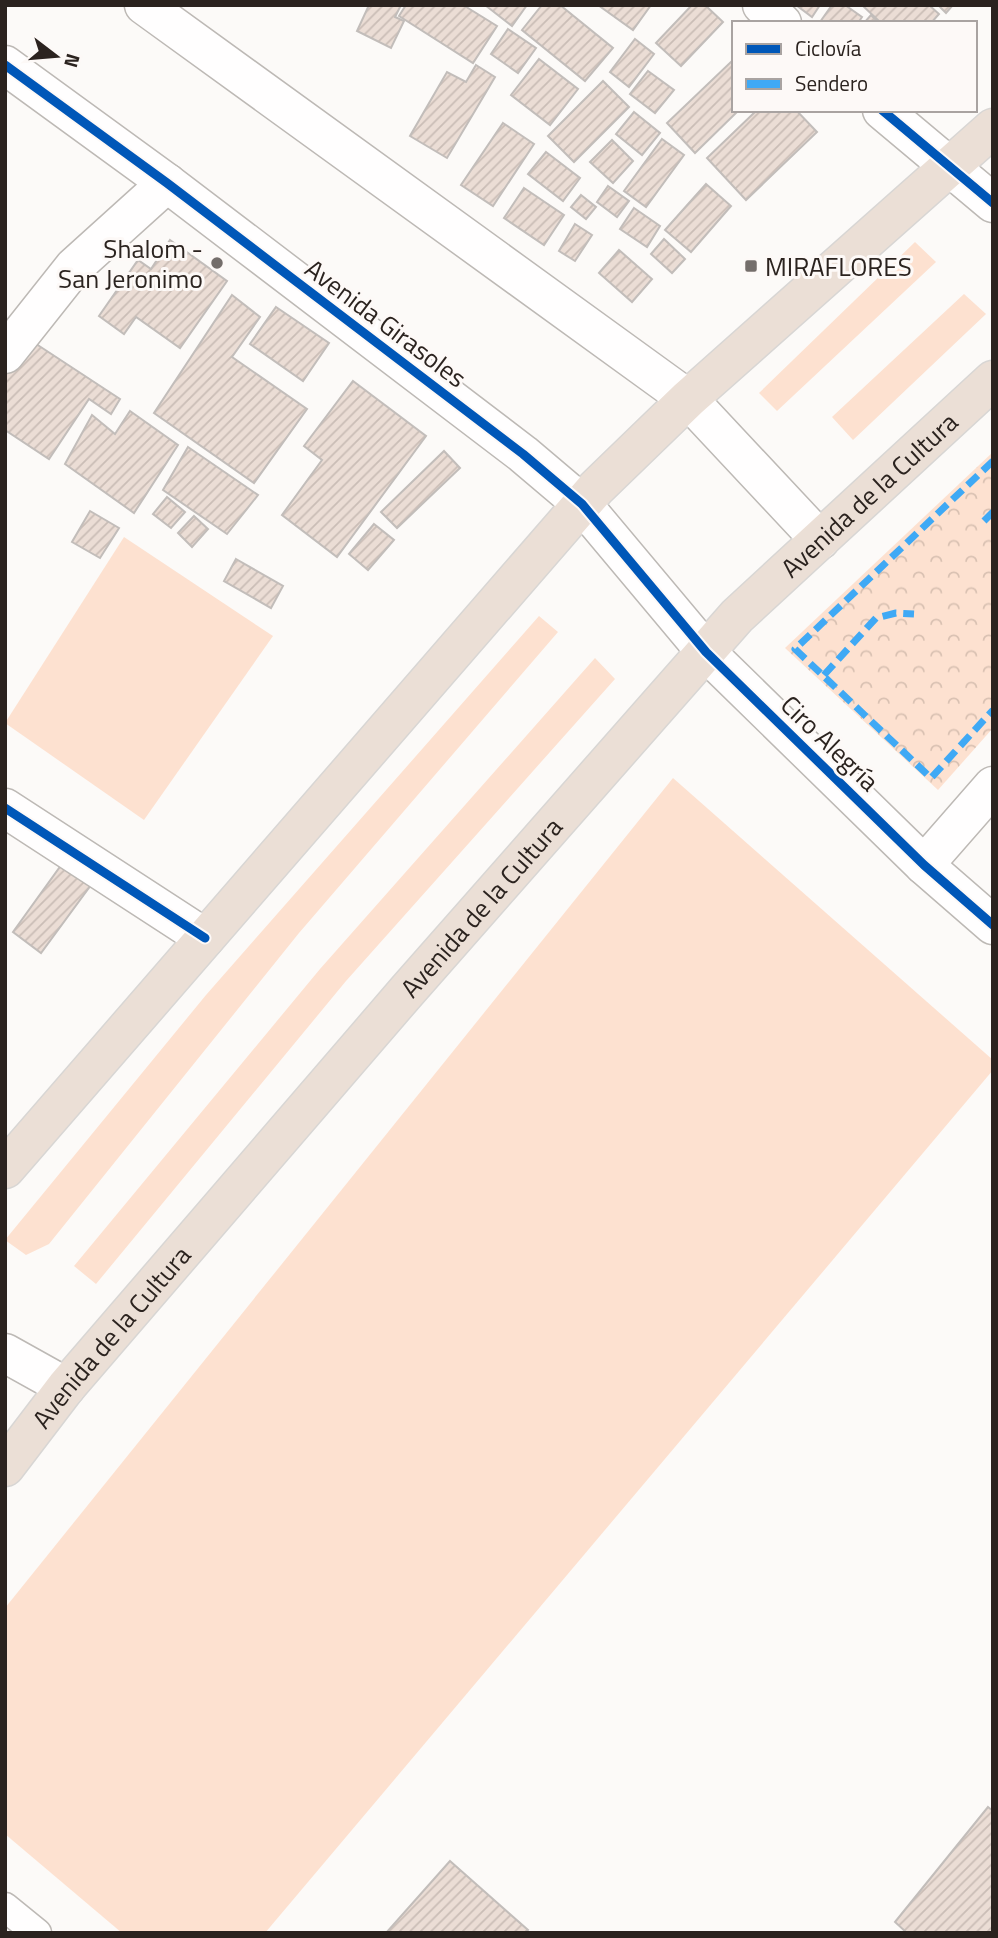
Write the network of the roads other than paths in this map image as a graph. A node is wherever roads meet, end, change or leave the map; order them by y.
1 (144, 5) edge
2 (762, 5) edge
3 (780, 21) edge
4 (5, 65) edge
5 (884, 112) edge
6 (993, 128) edge
7 (949, 168) junction
8 (167, 183) junction
9 (993, 203) edge
10 (5, 354) edge
11 (993, 380) edge
12 (688, 399) junction
13 (582, 504) junction
14 (820, 540) junction
15 (706, 652) junction
16 (993, 786) edge
17 (5, 808) edge
18 (924, 865) junction
19 (993, 925) edge
20 (205, 938) junction
21 (5, 1169) edge
22 (5, 1353) edge
23 (66, 1387) junction
24 (5, 1467) edge
25 (5, 1907) edge
26 (37, 1933) edge

1 - 12 street
2 - 3 street
4 - 8 street, Avenida Girasoles
5 - 7 street
6 - 7 highway
7 - 9 street
7 - 12 highway
8 - 10 street
8 - 13 street, Avenida Girasoles
11 - 14 highway, Avenida de la Cultura
12 - 13 highway
12 - 14 street
13 - 15 street, Avenida Girasoles
13 - 20 highway
14 - 15 highway, Avenida de la Cultura
15 - 18 street, Ciro Alegría
15 - 23 highway, Avenida de la Cultura
16 - 18 street
17 - 20 street
18 - 19 street, Ciro Alegría
20 - 21 highway
22 - 23 street
23 - 24 highway, Avenida de la Cultura
25 - 26 lane

